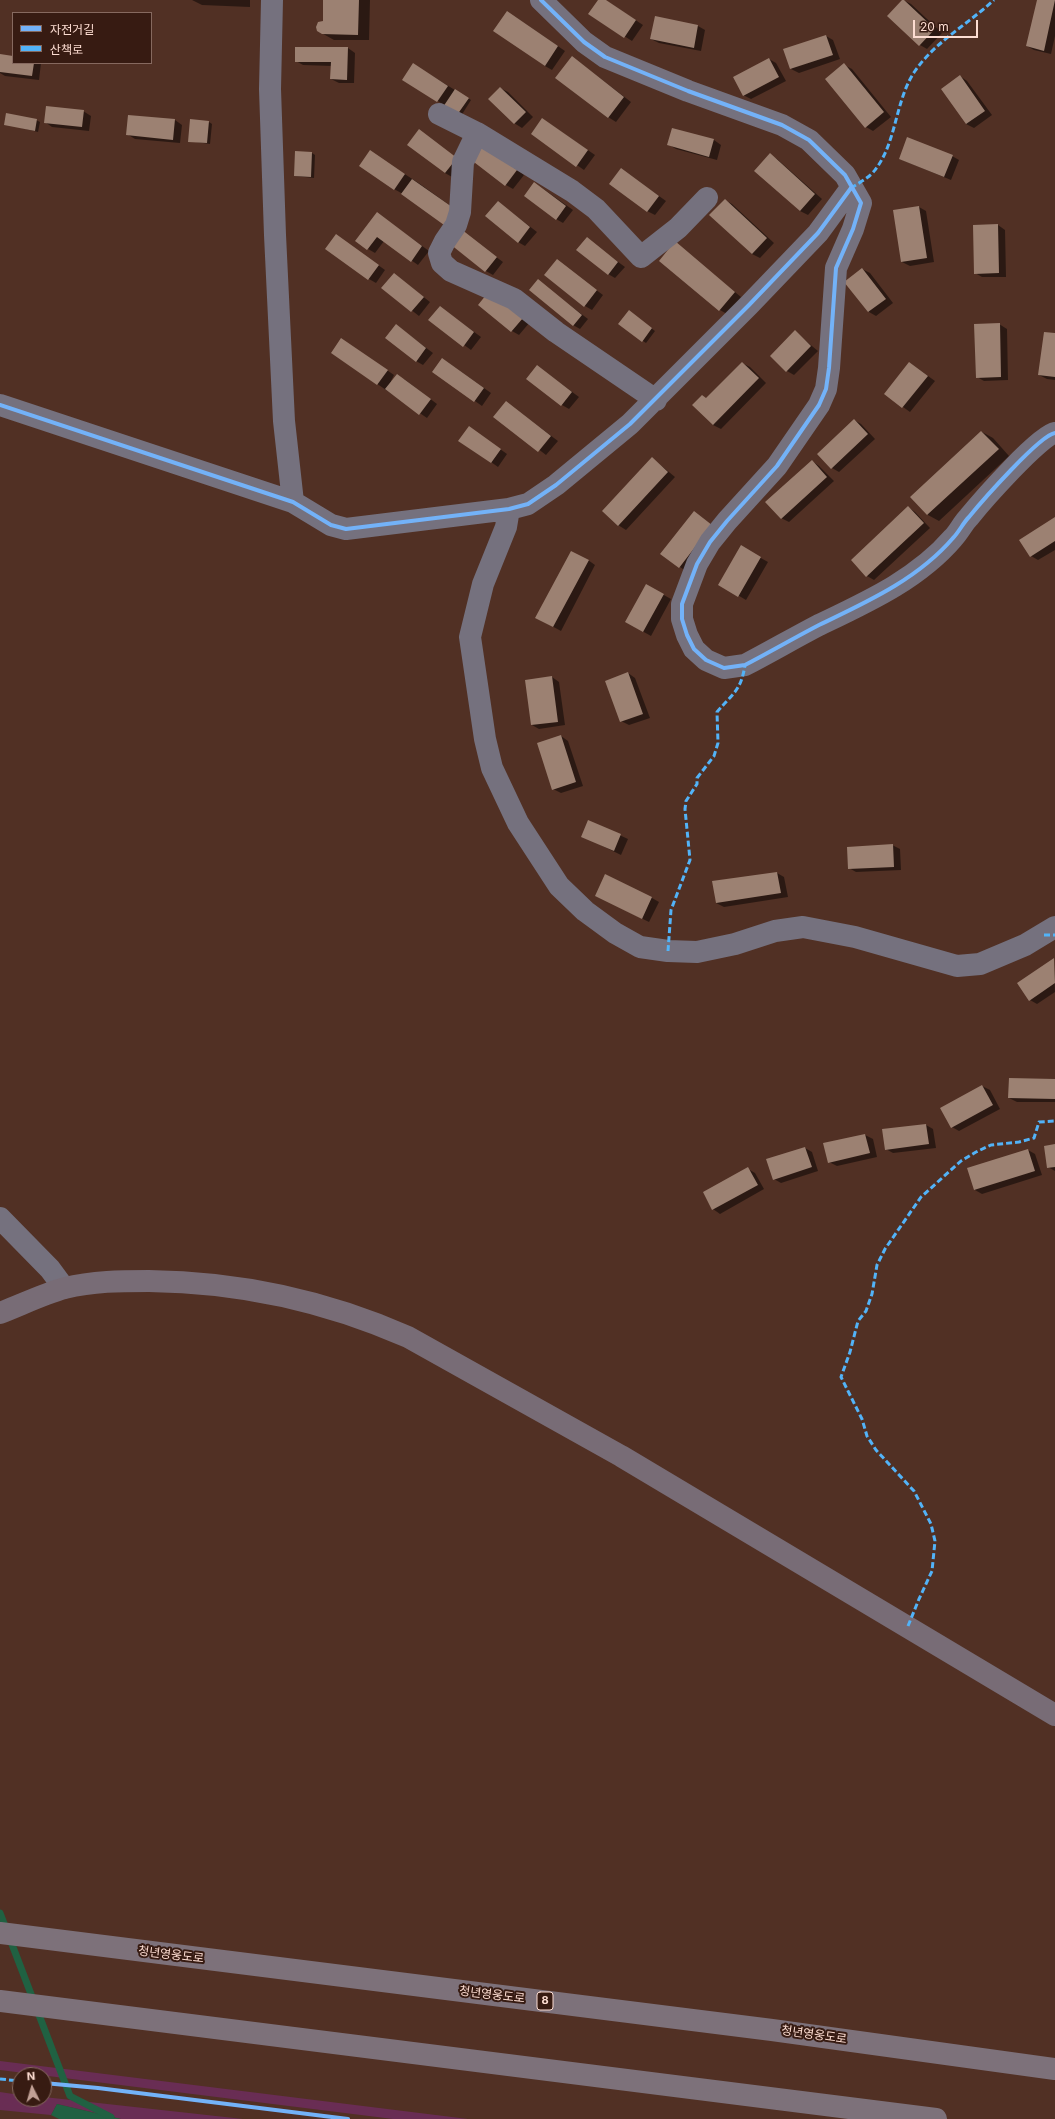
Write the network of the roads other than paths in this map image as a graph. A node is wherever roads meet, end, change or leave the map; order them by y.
1 (272, 0) edge
2 (541, 0) edge
3 (439, 114) dead end
4 (477, 133) junction
5 (851, 188) junction
6 (707, 198) dead end
7 (656, 400) junction
8 (0, 405) edge
9 (1055, 433) edge
10 (293, 502) junction
11 (509, 509) junction
12 (1055, 927) edge
13 (0, 1218) edge
14 (64, 1288) junction
15 (0, 1313) edge
16 (1055, 1715) edge
17 (0, 1933) edge
18 (3, 2001) edge
19 (1055, 2069) edge
20 (936, 2119) edge

1 - 10 street
2 - 5 street
3 - 4 street
4 - 6 street
4 - 7 street
5 - 7 street
5 - 9 street
7 - 11 street
8 - 10 street
10 - 11 street
11 - 12 street
13 - 14 street
14 - 15 main road
14 - 16 main road
17 - 19 highway, 청년영웅도로 / 8
18 - 20 highway

